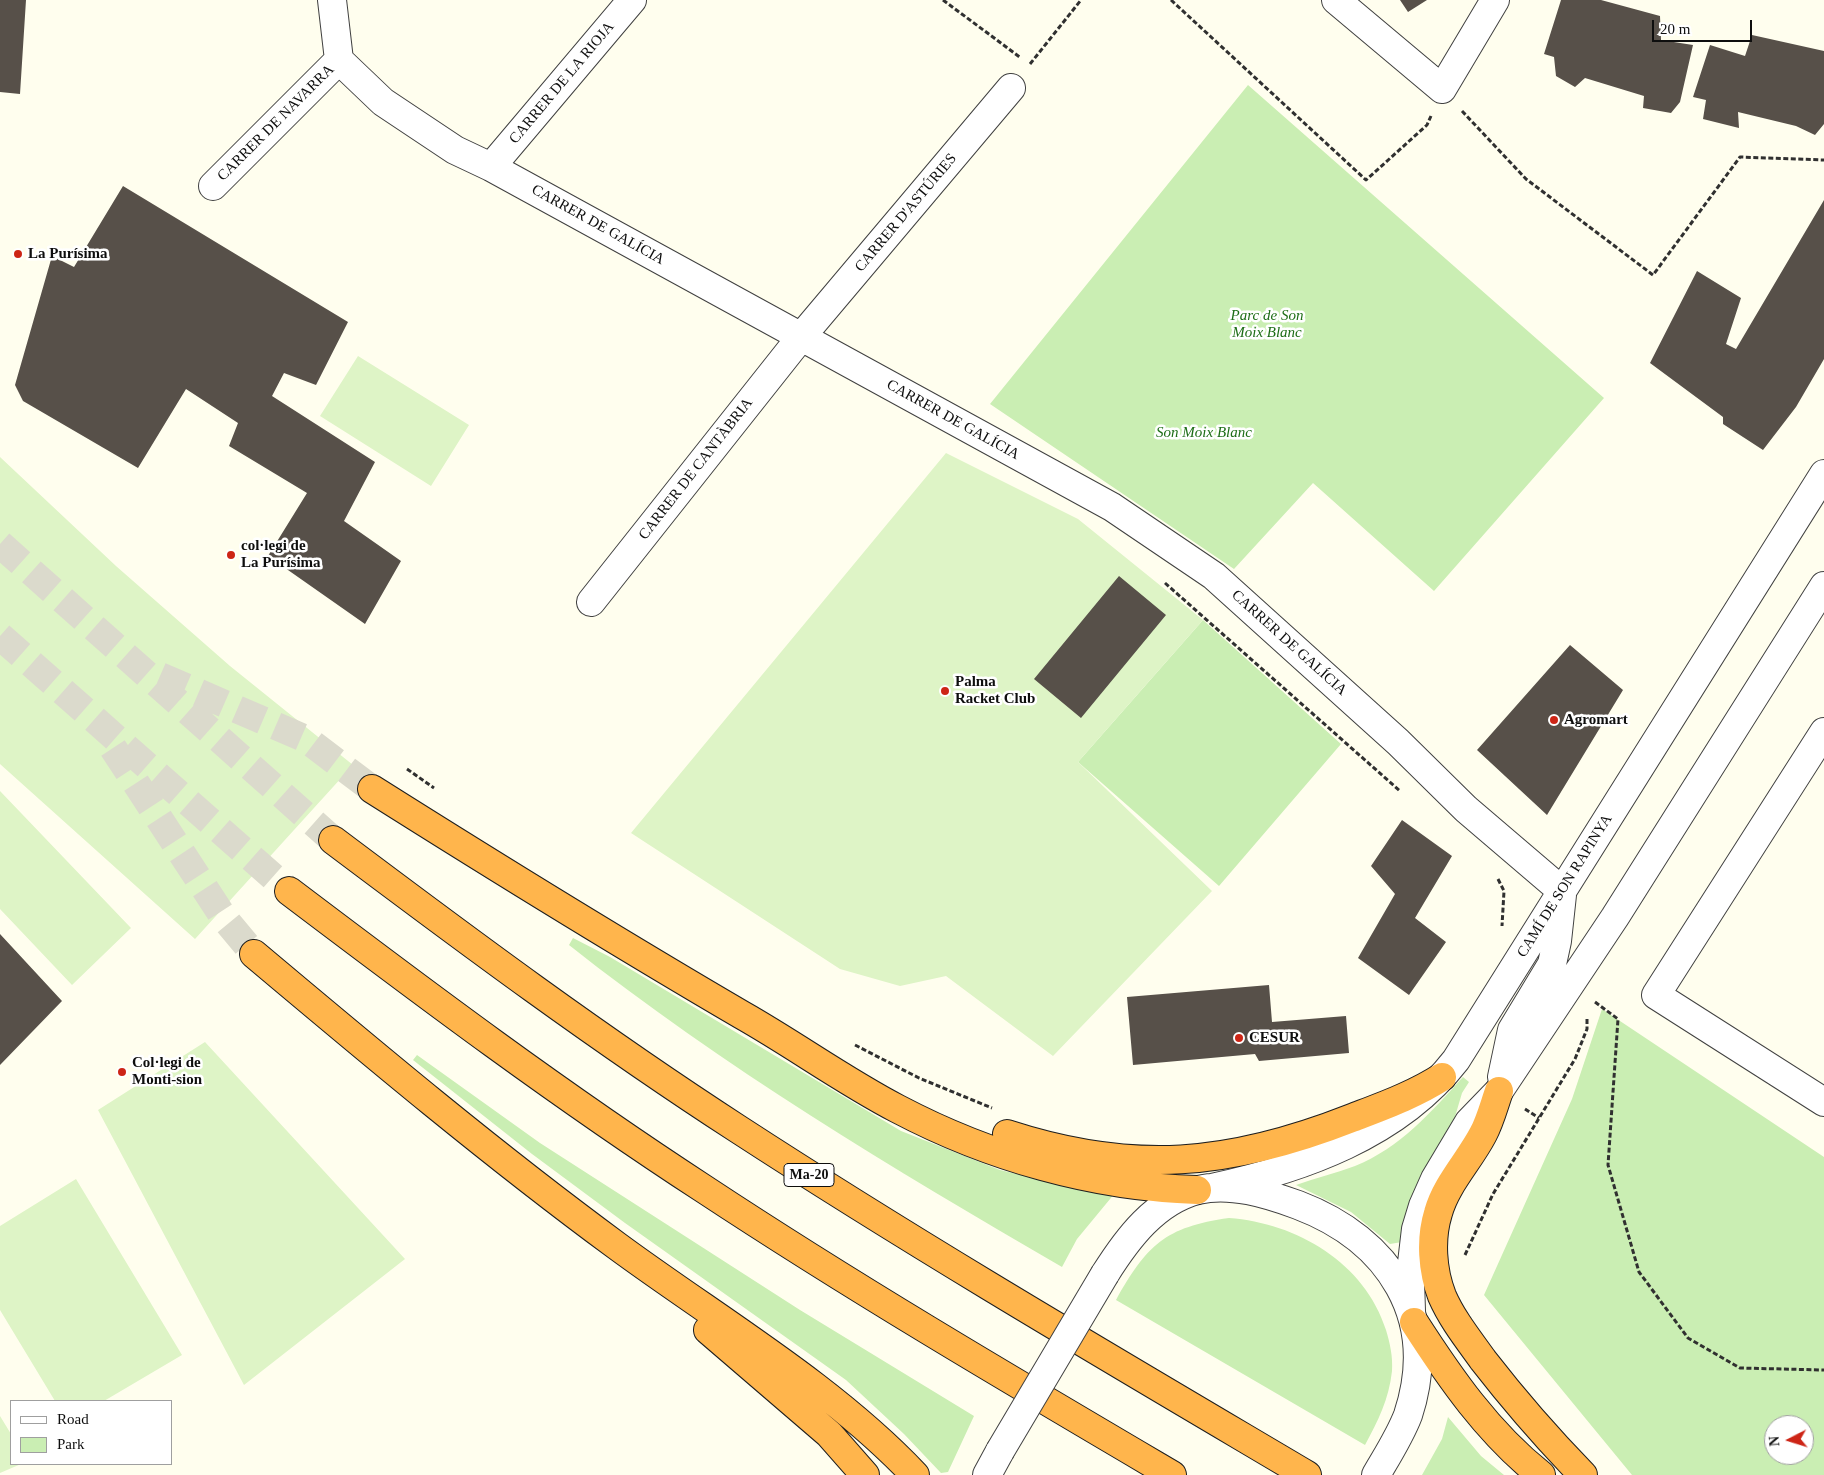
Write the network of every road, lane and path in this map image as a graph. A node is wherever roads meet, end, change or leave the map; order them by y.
1 (332, 0) edge
2 (632, 0) edge
3 (943, 0) edge
4 (1082, 0) edge
5 (1172, 0) edge
6 (1336, 0) edge
7 (1495, 0) edge
8 (338, 60) junction
9 (1030, 64) junction
10 (1011, 88) joint
11 (1442, 89) junction
12 (1824, 160) edge
13 (491, 167) junction
14 (213, 186) dead end
15 (801, 337) junction
16 (1824, 474) edge
17 (1157, 577) dead end
18 (1824, 586) edge
19 (591, 602) dead end
20 (1824, 732) edge
21 (407, 769) dead end
22 (372, 789) tunnel mouth
23 (438, 791) dead end
24 (1407, 797) dead end
25 (333, 840) tunnel mouth
26 (1496, 875) dead end
27 (289, 891) tunnel mouth
28 (1562, 891) junction
29 (1497, 935) dead end
30 (254, 954) tunnel mouth
31 (1592, 1000) dead end
32 (1587, 1008) dead end
33 (851, 1044) dead end
34 (819, 1064) junction
35 (1442, 1077) junction
36 (1499, 1091) junction
37 (1824, 1102) edge
38 (995, 1109) dead end
39 (1204, 1189) junction
40 (615, 1244) junction
41 (1461, 1263) dead end
42 (1413, 1316) junction
43 (1824, 1370) edge
44 (865, 1475) edge
45 (915, 1475) edge
46 (987, 1475) edge
47 (1172, 1475) edge
48 (1307, 1475) edge
49 (1376, 1475) edge
50 (1541, 1475) edge
51 (1582, 1475) edge

1 - 8 street
2 - 13 street, CARRER DE LA RIOJA
3 - 9 path
4 - 9 path
5 - 11 path
6 - 11 street
7 - 11 street
8 - 13 street, CARRER DE GALÍCIA
8 - 14 street, CARRER DE NAVARRA
9 - 10 path
10 - 15 street, CARRER D'ASTÚRIES
11 - 12 path
13 - 15 street, CARRER DE GALÍCIA
15 - 19 street, CARRER DE CANTÀBRIA
15 - 28 street, CARRER DE GALÍCIA
16 - 28 street, CAMÍ DE SON RAPINYA
17 - 24 path
18 - 36 street
20 - 37 street
21 - 23 path
22 - 34 highway
25 - 48 highway, Ma-20
26 - 29 path
27 - 47 highway
28 - 35 street, CAMÍ DE SON RAPINYA
28 - 36 street
30 - 40 highway
31 - 43 path
32 - 41 path
33 - 38 path
34 - 35 highway
34 - 39 highway
35 - 39 street, CAMÍ DE SON RAPINYA
36 - 42 street
36 - 51 highway
39 - 42 street
39 - 46 street, bridge
40 - 44 highway
40 - 45 highway
42 - 49 street
42 - 50 highway

